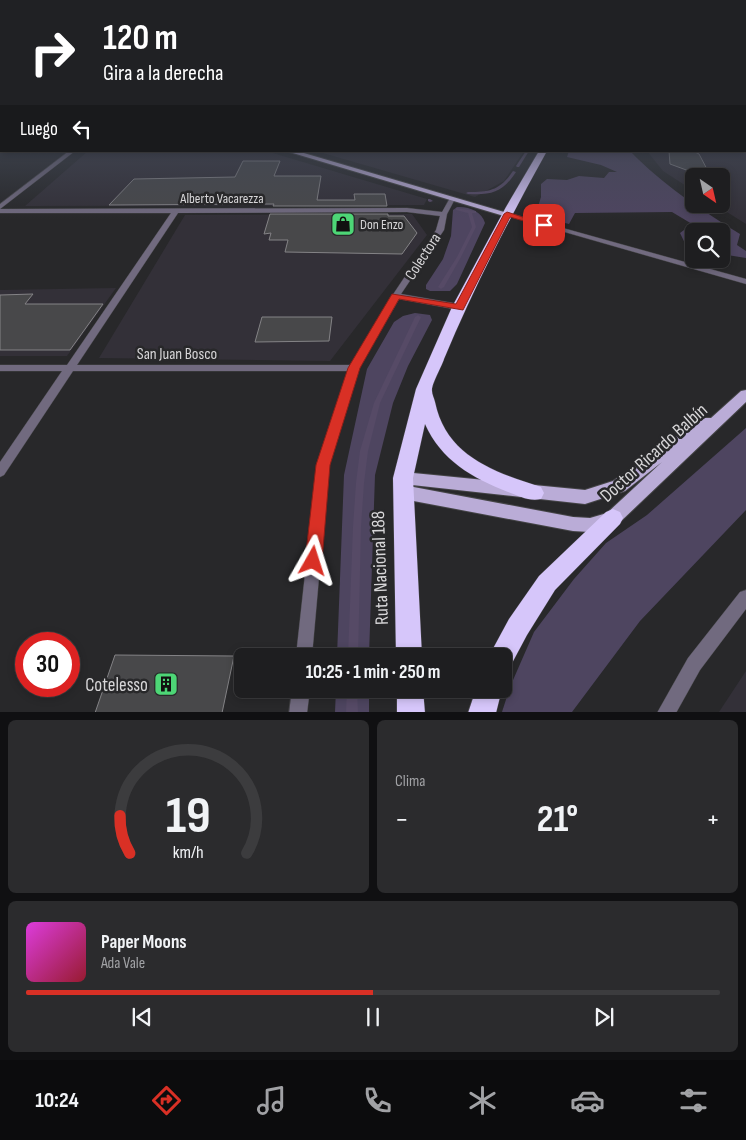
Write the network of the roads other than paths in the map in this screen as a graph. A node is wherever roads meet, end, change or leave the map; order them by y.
1 (70, 153) edge
2 (297, 153) edge
3 (542, 153) edge
4 (452, 199) junction
5 (0, 209) edge
6 (176, 210) junction
7 (444, 214) junction
8 (507, 214) junction
9 (746, 282) edge
10 (396, 296) junction
11 (459, 307) junction
12 (0, 368) edge
13 (70, 368) junction
14 (354, 368) junction
15 (424, 389) junction
16 (746, 394) edge
17 (0, 472) edge
18 (403, 485) junction
19 (534, 493) junction
20 (613, 518) junction
21 (746, 597) edge
22 (305, 648) edge
23 (409, 648) edge
24 (506, 648) edge
25 (299, 698) edge
26 (410, 698) edge
27 (486, 698) edge
28 (298, 712) edge
29 (411, 712) edge
30 (482, 712) edge
31 (666, 712) edge

1 - 5 street
2 - 4 main road
3 - 8 highway, Ruta Nacional 188
4 - 7 street, Colectora
4 - 8 main road
5 - 6 street, Alberto Vacarezza
6 - 7 street, Alberto Vacarezza
6 - 13 street
7 - 10 street, Colectora
8 - 9 street
8 - 11 highway, Ruta Nacional 188
10 - 11 street
10 - 14 street, Colectora
11 - 15 highway, Ruta Nacional 188
12 - 13 street, San Juan Bosco
13 - 14 street, San Juan Bosco
13 - 17 street
14 - 22 street, Colectora
15 - 18 highway, Ruta Nacional 188
15 - 19 highway
16 - 19 main road, Doctor Ricardo Balbín
16 - 20 main road, Doctor Ricardo Balbín
18 - 19 main road, Doctor Ricardo Balbín
18 - 20 main road, Doctor Ricardo Balbín
18 - 23 highway, Ruta Nacional 188
20 - 24 highway
21 - 31 street
25 - 28 street
26 - 29 highway
27 - 30 highway

